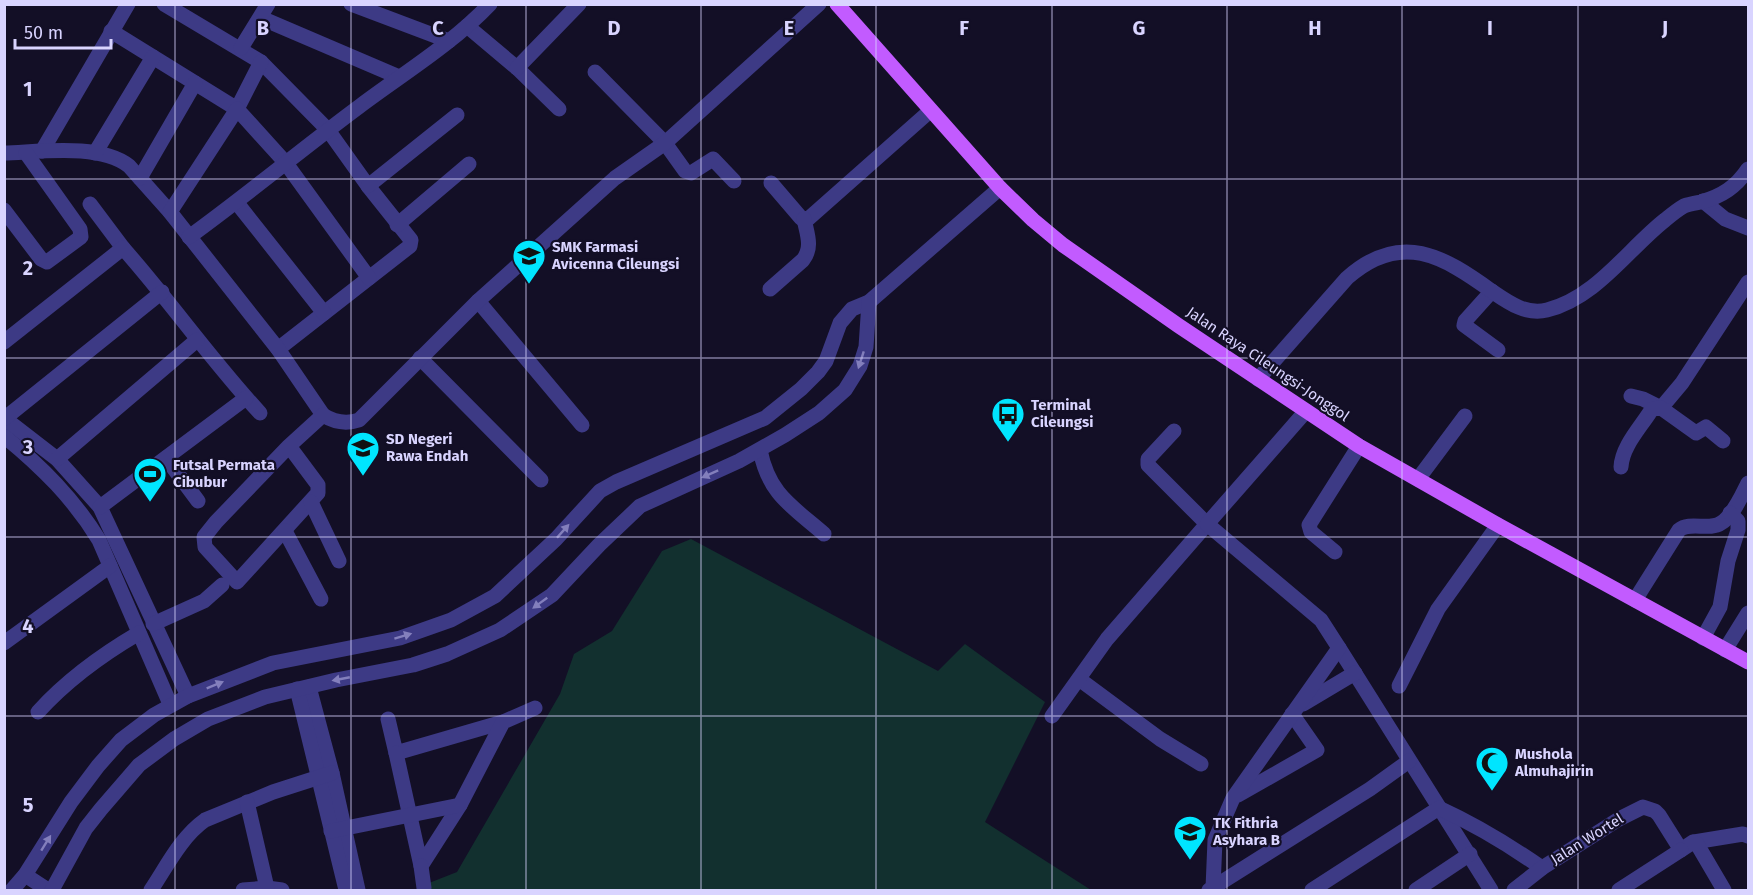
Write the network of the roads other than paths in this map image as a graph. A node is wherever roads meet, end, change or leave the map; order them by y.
1 (128, 4) edge
2 (164, 4) edge
3 (351, 4) edge
4 (579, 4) edge
5 (819, 4) edge
6 (837, 4) edge
7 (485, 6) edge
8 (186, 10) edge
9 (265, 11) edge
10 (468, 26) junction
11 (111, 31) junction
12 (449, 41) junction
13 (241, 48) junction
14 (153, 57) junction
15 (261, 62) junction
16 (517, 68) junction
17 (595, 72) dead end
18 (399, 76) junction
19 (195, 83) junction
20 (237, 109) junction
21 (559, 109) dead end
22 (930, 111) junction
23 (457, 115) dead end
24 (328, 129) junction
25 (665, 143) junction
26 (42, 151) junction
27 (4, 153) edge
28 (26, 153) junction
29 (95, 153) junction
30 (285, 162) junction
31 (469, 164) dead end
32 (1749, 169) edge
33 (140, 177) junction
34 (734, 182) dead end
35 (771, 183) dead end
36 (368, 186) junction
37 (1000, 188) junction
38 (1703, 201) junction
39 (237, 203) junction
40 (90, 204) dead end
41 (4, 210) edge
42 (170, 212) junction
43 (804, 219) junction
44 (397, 225) junction
45 (1749, 228) edge
46 (189, 237) junction
47 (123, 248) junction
48 (369, 278) junction
49 (1749, 282) edge
50 (770, 289) dead end
51 (1492, 291) junction
52 (162, 292) junction
53 (478, 301) junction
54 (869, 302) junction
55 (324, 313) junction
56 (197, 340) junction
57 (4, 342) edge
58 (279, 349) junction
59 (1498, 350) dead end
60 (420, 358) junction
61 (1258, 379) junction
62 (1632, 396) dead end
63 (246, 398) junction
64 (1661, 408) junction
65 (1306, 411) junction
66 (260, 413) dead end
67 (323, 415) junction
68 (1465, 416) dead end
69 (5, 418) edge
70 (582, 425) dead end
71 (1174, 430) dead end
72 (4, 436) edge
73 (1723, 441) dead end
74 (289, 446) junction
75 (1359, 446) junction
76 (760, 450) junction
77 (166, 458) junction
78 (57, 459) junction
79 (1622, 467) dead end
80 (1418, 479) junction
81 (541, 480) dead end
82 (1749, 483) edge
83 (198, 501) dead end
84 (312, 502) junction
85 (100, 507) junction
86 (1730, 513) junction
87 (1207, 525) junction
88 (1498, 525) junction
89 (285, 531) junction
90 (824, 534) dead end
91 (1335, 552) dead end
92 (339, 561) dead end
93 (110, 566) junction
94 (222, 585) dead end
95 (321, 599) dead end
96 (1635, 600) junction
97 (1749, 613) edge
98 (153, 624) junction
99 (139, 633) junction
100 (1703, 638) junction
101 (4, 643) edge
102 (1339, 648) junction
103 (1725, 650) junction
104 (1749, 662) edge
105 (1355, 673) junction
106 (1079, 679) junction
107 (1399, 686) dead end
108 (303, 688) junction
109 (188, 696) junction
110 (170, 704) junction
111 (535, 708) dead end
112 (1293, 711) junction
113 (39, 712) dead end
114 (1052, 716) dead end
115 (388, 719) dead end
116 (503, 722) junction
117 (396, 753) junction
118 (1409, 761) junction
119 (1201, 764) dead end
120 (325, 775) junction
121 (1233, 798) junction
122 (247, 802) junction
123 (460, 805) junction
124 (1439, 808) junction
125 (410, 814) junction
126 (338, 829) junction
127 (1749, 836) edge
128 (1694, 842) junction
129 (1681, 850) junction
130 (1470, 854) junction
131 (421, 866) junction
132 (1542, 868) junction
133 (41, 885) edge
134 (424, 888) dead end
135 (275, 889) edge
136 (1213, 890) edge
137 (1724, 890) edge
138 (12, 891) edge
139 (152, 891) edge
140 (243, 891) edge
141 (346, 891) edge
142 (358, 891) edge
143 (1312, 891) edge
144 (1416, 891) edge
145 (1491, 891) edge
146 (1514, 891) edge
147 (1619, 891) edge

1 - 11 street
2 - 8 street
3 - 12 street
4 - 16 street
5 - 25 street
6 - 22 main road, Jalan Raya Cileungsi-Jonggol
7 - 10 street
8 - 13 street
9 - 13 street
9 - 18 street
10 - 12 street
10 - 16 street
11 - 14 street
11 - 26 street
12 - 18 street
13 - 15 street
14 - 19 street
14 - 29 street
15 - 20 street
15 - 24 street
16 - 21 street
17 - 25 street
18 - 24 street
19 - 20 street
19 - 33 street
20 - 30 street
20 - 42 street
22 - 37 main road, Jalan Raya Cileungsi-Jonggol
22 - 43 street
23 - 36 street
24 - 30 street
24 - 36 street
25 - 34 street
25 - 53 street
26 - 28 street
26 - 29 street
27 - 28 street
28 - 41 street
29 - 33 street
30 - 39 street
30 - 48 street
31 - 44 street
32 - 38 street
33 - 42 street
35 - 43 street
36 - 44 street
37 - 54 street
37 - 61 main road, Jalan Raya Cileungsi-Jonggol
38 - 45 street
38 - 51 street
39 - 46 street
39 - 55 street
40 - 47 street
42 - 46 street
43 - 50 street
44 - 48 street
46 - 58 street
47 - 52 street
47 - 57 street
48 - 55 street
49 - 64 street
51 - 59 street
51 - 61 street
52 - 56 street
52 - 69 street
53 - 60 street
53 - 70 street
54 -> 76 street
109 -> 54 street
55 - 58 street
56 - 63 street
56 - 78 street
58 - 67 street
60 - 67 street
60 - 81 street
61 - 65 main road, Jalan Raya Cileungsi-Jonggol
62 - 64 street
63 - 66 street
63 - 77 street
64 - 73 street
64 - 79 street
65 - 75 main road, Jalan Raya Cileungsi-Jonggol
65 - 87 street
67 - 74 street
68 - 80 street
69 - 78 street
71 - 87 street
72 - 93 street
74 - 84 street
74 - 89 street
75 - 80 main road, Jalan Raya Cileungsi-Jonggol
75 - 91 street
76 - 90 street
76 -> 108 street
77 - 83 street
77 - 85 street
78 - 85 street
80 - 88 main road, Jalan Raya Cileungsi-Jonggol
82 - 86 street
84 - 89 street
84 - 92 street
85 - 98 street
86 - 96 street
86 - 100 street
87 - 102 street
87 - 106 street
88 - 96 main road, Jalan Raya Cileungsi-Jonggol
88 - 107 street
89 - 95 street
93 - 99 street
93 - 101 street
94 - 98 street
96 - 100 main road, Jalan Raya Cileungsi-Jonggol
97 - 103 street
98 - 109 street
99 - 110 street
99 - 113 street
100 - 103 main road, Jalan Raya Cileungsi-Jonggol
102 - 105 street
102 - 112 street
103 - 104 main road, Jalan Raya Cileungsi-Jonggol
105 - 112 street
105 - 118 street
106 - 114 street
106 - 119 street
108 - 120 street
108 - 133 street
109 - 110 street
133 -> 110 street
111 - 116 street
112 - 121 street
112 - 121 street
115 - 117 street
116 - 117 street
116 - 123 street
117 - 125 street
118 - 124 street
118 - 136 street
120 - 122 street
120 - 126 street
121 - 136 street
122 - 135 street
122 - 139 street
123 - 125 street
123 - 131 street
124 - 130 street
124 - 132 street
124 - 143 street
125 - 126 street
125 - 131 street
126 - 141 street
126 - 142 street
127 - 128 street
128 - 129 street
128 - 137 street
129 - 132 street, Jalan Wortel
129 - 147 street
130 - 144 street
130 - 145 street
131 - 134 street
132 - 146 street, Jalan Wortel
133 - 138 street
135 - 140 street

